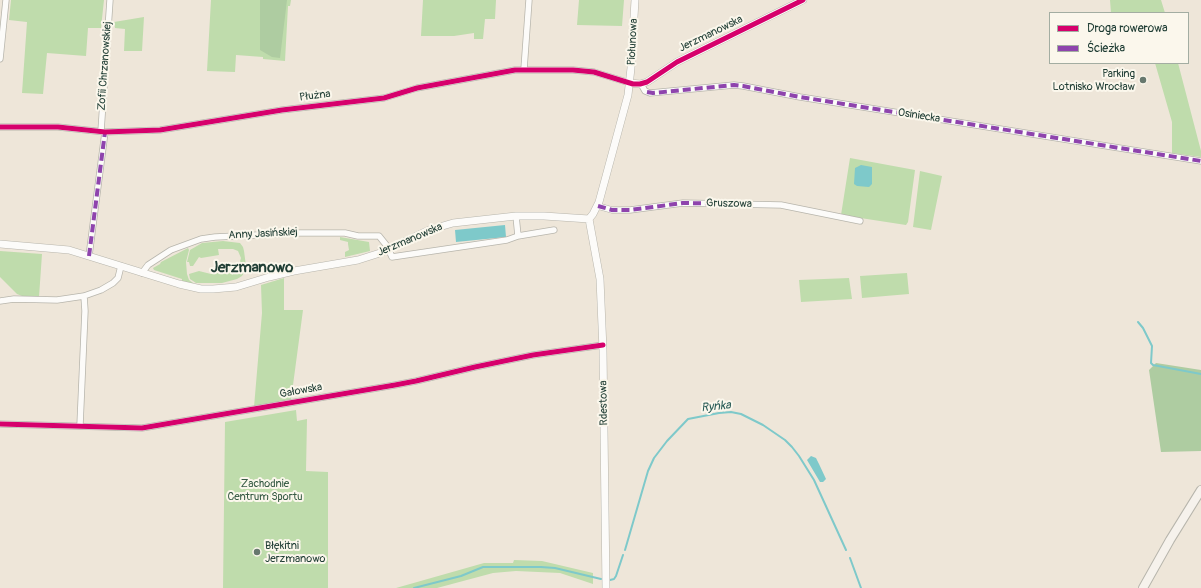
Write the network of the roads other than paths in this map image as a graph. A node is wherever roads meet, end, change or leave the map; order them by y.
1 (6, 0) edge
2 (110, 0) edge
3 (528, 0) edge
4 (635, 0) edge
5 (803, 0) edge
6 (0, 59) edge
7 (524, 69) junction
8 (630, 83) junction
9 (641, 84) junction
10 (0, 127) edge
11 (103, 132) junction
12 (1201, 161) edge
13 (598, 206) junction
14 (516, 216) junction
15 (589, 219) junction
16 (860, 220) dead end
17 (554, 230) dead end
18 (518, 236) junction
19 (0, 244) edge
20 (388, 249) junction
21 (88, 256) junction
22 (121, 266) junction
23 (142, 273) junction
24 (84, 296) junction
25 (0, 301) edge
26 (603, 345) junction
27 (0, 424) edge
28 (80, 426) junction
29 (1201, 490) edge
30 (606, 588) edge
31 (1143, 588) edge

1 - 6 street
2 - 11 street, Zofii Chrzanowskiej
3 - 7 street
4 - 8 street, Piołunowa
5 - 9 street, Jerzmanowska
7 - 8 street, Płużna
7 - 11 street, Płużna
8 - 9 street
8 - 13 street
9 - 12 street, Osiniecka
10 - 11 street, Płużna
11 - 21 street, Zofii Chrzanowskiej
13 - 15 street
13 - 16 street, Gruszowa
14 - 15 street, Jerzmanowska
14 - 18 street
14 - 20 street, Jerzmanowska
15 - 26 street, Rdestowa
17 - 18 street
18 - 20 street
19 - 21 street, Jerzmanowska
20 - 23 street, Jerzmanowska
20 - 23 street, Anny Jasińskiej
21 - 22 street, Jerzmanowska
22 - 23 street, Jerzmanowska
22 - 24 street
24 - 25 street
24 - 28 street
26 - 28 street, Gałowska
26 - 30 street, Rdestowa
27 - 28 street, Gałowska
29 - 31 main road

